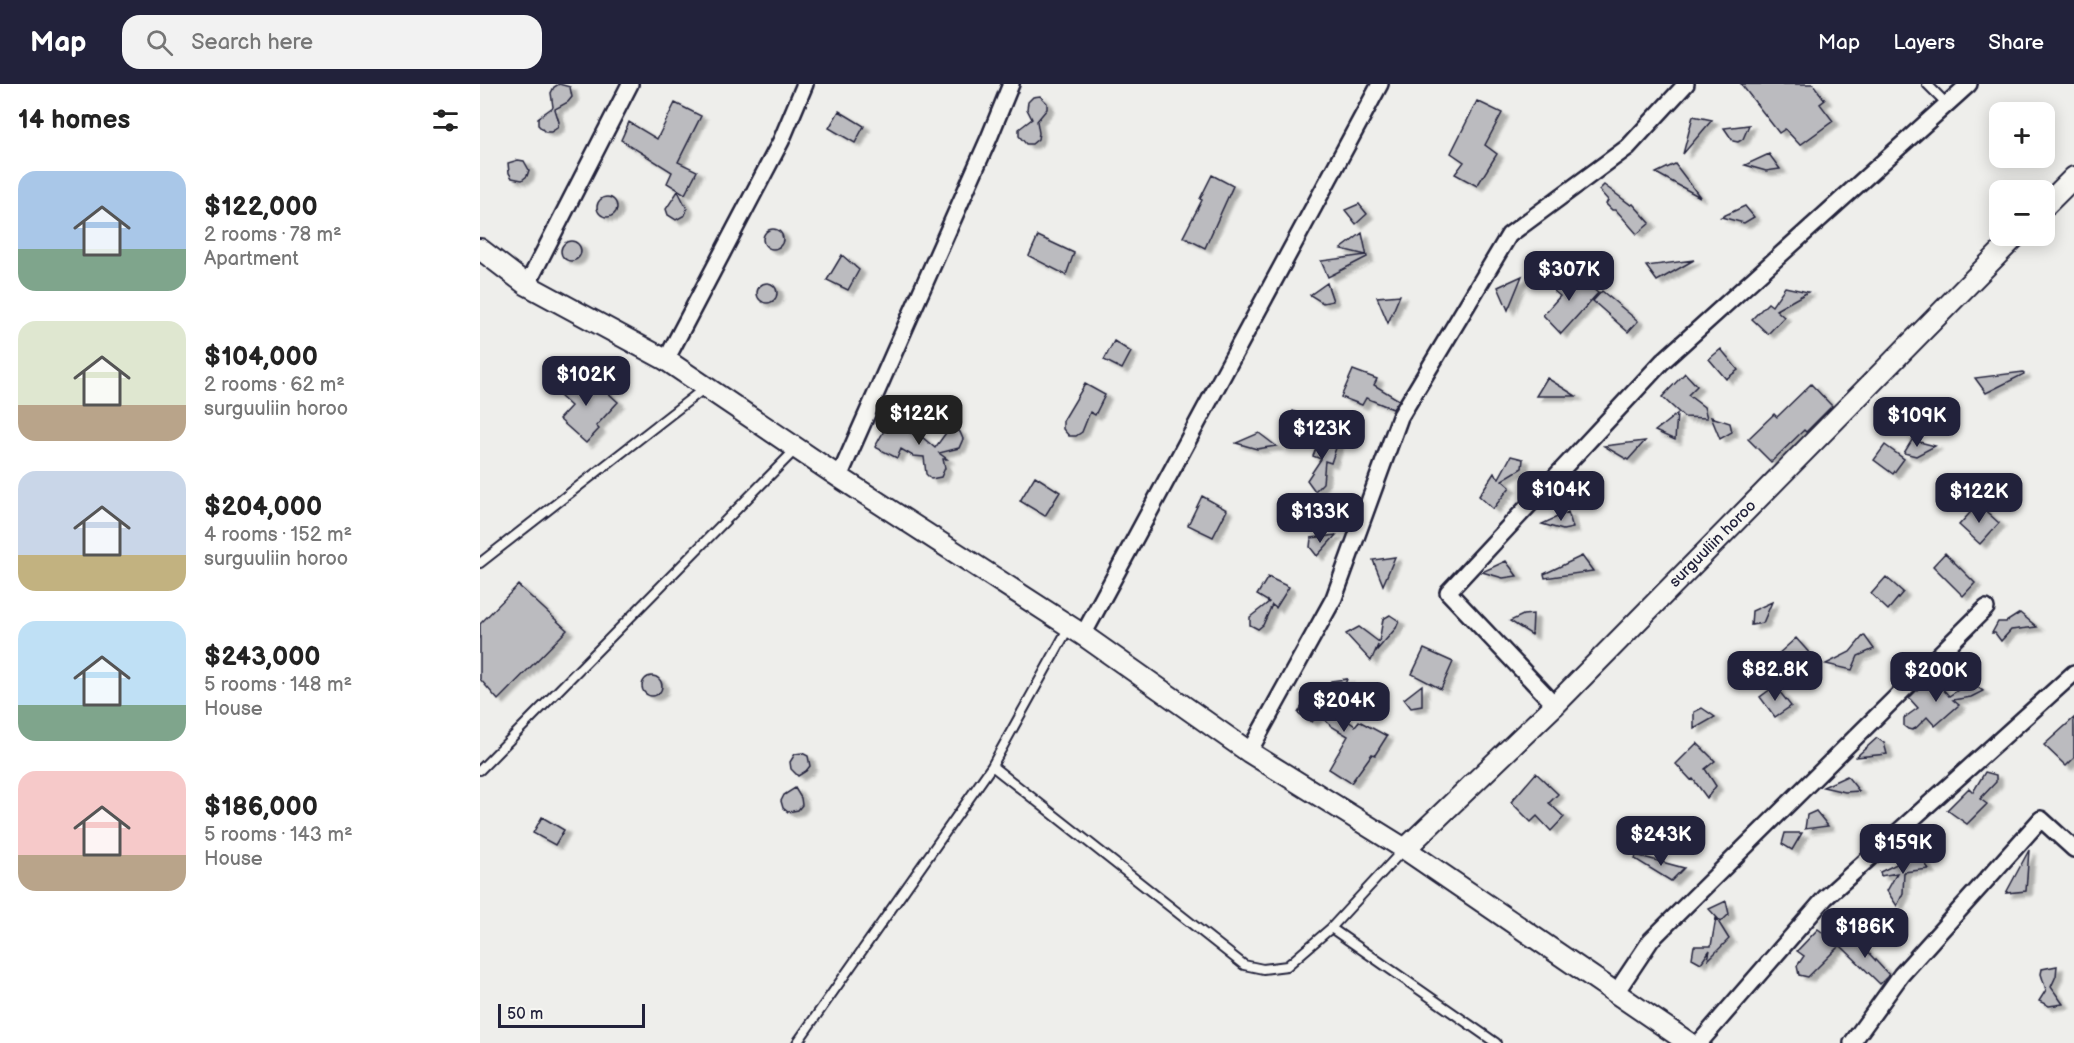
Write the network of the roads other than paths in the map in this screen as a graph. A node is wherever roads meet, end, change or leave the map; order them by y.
1 (630, 84) edge
2 (805, 84) edge
3 (1011, 84) edge
4 (1380, 84) edge
5 (1686, 84) edge
6 (1928, 84) edge
7 (1969, 84) edge
8 (1947, 104) junction
9 (2074, 177) edge
10 (2055, 196) edge
11 (2006, 246) edge
12 (480, 249) edge
13 (527, 285) junction
14 (666, 360) junction
15 (706, 387) junction
16 (797, 448) junction
17 (839, 477) junction
18 (480, 563) edge
19 (1986, 608) dead end
20 (1076, 630) junction
21 (2074, 674) edge
22 (1555, 705) junction
23 (1249, 752) junction
24 (992, 766) junction
25 (480, 770) edge
26 (1405, 849) junction
27 (2074, 849) edge
28 (1331, 928) junction
29 (1615, 994) junction
30 (798, 1043) edge
31 (1496, 1043) edge
32 (1689, 1043) edge
33 (1699, 1043) edge
34 (1852, 1043) edge

1 - 13 street
2 - 14 street
3 - 17 street
4 - 20 street
5 - 23 street
6 - 8 lane
7 - 8 street
8 - 22 street
9 - 10 street
11 - 22 street, surguuliin horoo
12 - 13 street
13 - 14 street
14 - 15 street
15 - 16 street
15 - 18 lane
16 - 17 street
16 - 25 lane
17 - 20 street
19 - 29 street
20 - 23 street
20 - 24 lane
21 - 33 street
22 - 26 street, surguuliin horoo
23 - 26 street
24 - 28 lane
24 - 30 lane
26 - 28 lane
26 - 29 street
27 - 34 street
28 - 31 lane
29 - 32 street

